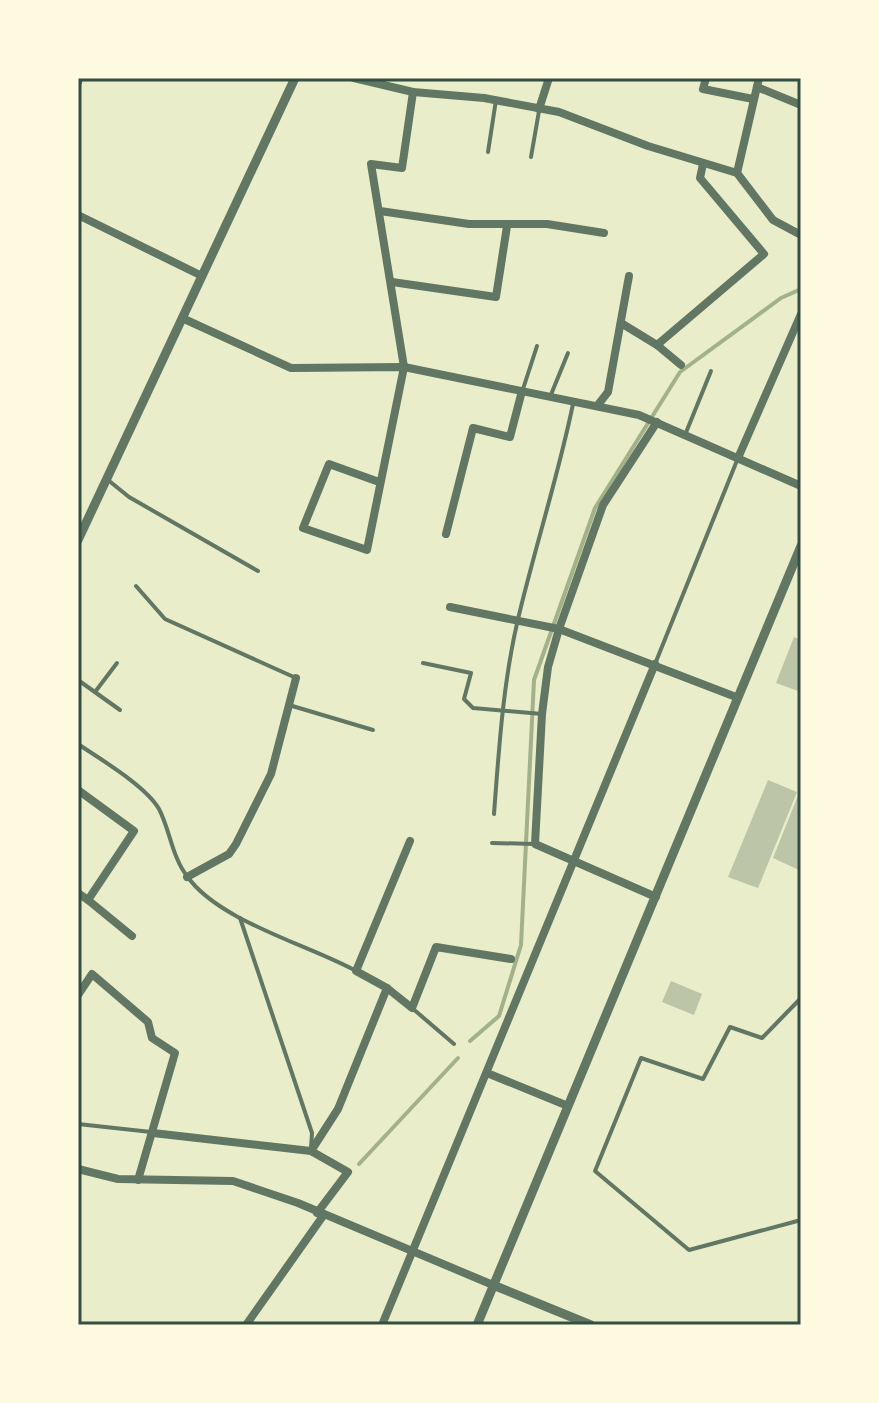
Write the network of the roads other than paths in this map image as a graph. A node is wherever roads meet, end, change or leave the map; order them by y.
1 (295, 78) edge
2 (354, 78) edge
3 (549, 78) edge
4 (706, 78) edge
5 (758, 82) edge
6 (413, 92) junction
7 (753, 99) junction
8 (496, 100) junction
9 (801, 105) edge
10 (539, 109) junction
11 (488, 152) dead end
12 (531, 157) dead end
13 (703, 164) junction
14 (737, 173) junction
15 (380, 211) junction
16 (78, 215) edge
17 (507, 226) junction
18 (604, 233) dead end
19 (801, 235) edge
20 (202, 276) junction
21 (629, 276) dead end
22 (392, 282) junction
23 (801, 314) edge
24 (182, 318) junction
25 (621, 323) junction
26 (657, 345) junction
27 (537, 346) dead end
28 (568, 353) dead end
29 (681, 365) dead end
30 (404, 367) junction
31 (711, 371) dead end
32 (522, 391) junction
33 (550, 397) junction
34 (574, 402) junction
35 (597, 406) junction
36 (657, 422) junction
37 (685, 435) junction
38 (738, 458) junction
39 (107, 479) junction
40 (379, 482) junction
41 (801, 486) edge
42 (446, 534) dead end
43 (79, 537) edge
44 (801, 546) edge
45 (258, 571) dead end
46 (136, 586) dead end
47 (450, 607) dead end
48 (518, 620) junction
49 (559, 629) junction
50 (117, 663) dead end
51 (423, 663) dead end
52 (655, 664) junction
53 (296, 678) joint
54 (78, 680) edge
55 (95, 692) junction
56 (736, 697) junction
57 (286, 704) junction
58 (120, 710) dead end
59 (502, 711) junction
60 (542, 714) junction
61 (373, 730) dead end
62 (78, 744) edge
63 (78, 790) edge
64 (494, 814) dead end
65 (410, 841) dead end
66 (492, 843) dead end
67 (535, 844) junction
68 (574, 862) junction
69 (187, 877) junction
70 (78, 893) edge
71 (656, 897) junction
72 (88, 900) junction
73 (240, 918) junction
74 (132, 936) dead end
75 (511, 959) dead end
76 (356, 971) junction
77 (387, 988) junction
78 (78, 995) edge
79 (801, 998) edge
80 (412, 1008) junction
81 (454, 1044) dead end
82 (487, 1073) junction
83 (568, 1106) junction
84 (78, 1124) edge
85 (153, 1133) junction
86 (311, 1151) junction
87 (78, 1169) edge
88 (138, 1180) junction
89 (320, 1214) junction
90 (801, 1220) edge
91 (412, 1253) junction
92 (493, 1285) junction
93 (246, 1325) edge
94 (382, 1325) edge
95 (477, 1325) edge
96 (591, 1325) edge

1 - 20 street
2 - 6 street
3 - 10 street
4 - 7 street
5 - 7 street
5 - 9 street
6 - 8 street
6 - 15 street
7 - 14 street
8 - 10 street
8 - 11 lane
10 - 12 lane
10 - 13 street
13 - 14 street
13 - 26 street
14 - 19 street
15 - 17 street
15 - 22 street
16 - 20 street
17 - 18 street
17 - 22 street
20 - 24 street
21 - 25 street
22 - 30 street
23 - 38 street
24 - 30 street
24 - 39 street
25 - 26 street
25 - 35 street
26 - 29 street
27 - 32 lane
28 - 33 lane
30 - 32 street
30 - 40 street
31 - 37 lane
32 - 33 street
32 - 42 street
33 - 34 street
34 - 35 street
34 - 48 lane
35 - 36 street
36 - 37 street
36 - 49 street
37 - 38 street
38 - 41 street
38 - 52 lane
39 - 43 street
39 - 45 lane
40 - 40 street
44 - 56 street
46 - 53 lane
47 - 48 street
48 - 49 street
48 - 59 lane
49 - 52 street
49 - 60 street
50 - 55 lane
51 - 59 lane
52 - 56 street
52 - 68 street
53 - 57 street
54 - 55 lane
55 - 58 lane
56 - 71 street
57 - 61 lane
57 - 69 street
59 - 60 lane
59 - 64 lane
60 - 67 street
62 - 69 lane
63 - 72 street
65 - 76 street
66 - 67 lane
67 - 68 street
68 - 71 street
68 - 82 street
69 - 73 lane
70 - 72 street
71 - 83 street
72 - 74 street
73 - 76 lane
73 - 86 lane
75 - 80 street
76 - 77 street
77 - 80 street
77 - 86 street
78 - 85 street
79 - 90 lane
80 - 81 lane
82 - 83 street
82 - 91 street
83 - 92 street
84 - 85 lane
85 - 86 street
85 - 88 street
86 - 89 street
87 - 88 street
88 - 89 street
89 - 91 street
89 - 93 street
91 - 92 street
91 - 94 street
92 - 95 street
92 - 96 street

